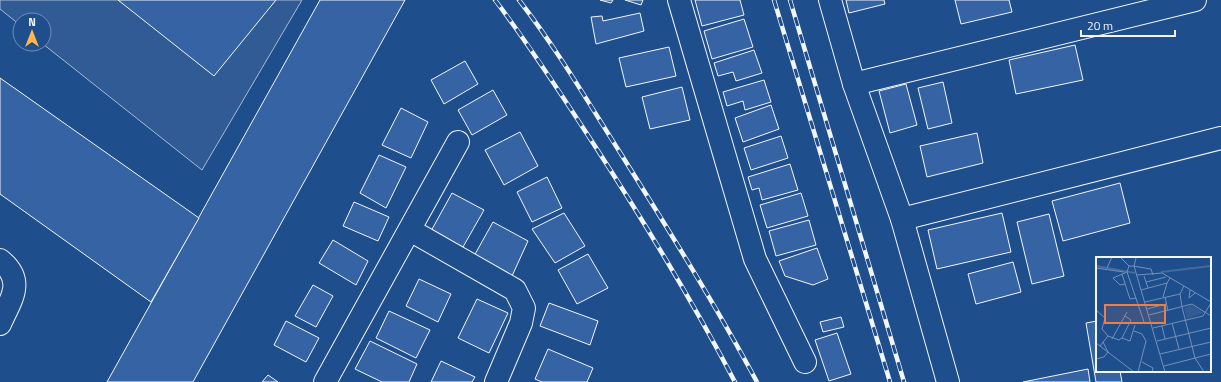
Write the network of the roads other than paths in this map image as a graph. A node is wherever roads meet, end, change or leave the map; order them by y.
1 (679, 0) edge
2 (830, 0) edge
3 (1195, 0) edge
4 (854, 84) junction
5 (1221, 138) edge
6 (458, 142) dead end
7 (902, 219) junction
8 (410, 230) junction
9 (0, 260) edge
10 (0, 324) edge
11 (805, 362) dead end
12 (325, 382) edge
13 (496, 382) edge
14 (948, 382) edge

1 - 11 street
2 - 4 street
3 - 4 street
4 - 7 street
5 - 7 street
6 - 8 street
7 - 14 street
8 - 12 street
8 - 13 street
9 - 10 street

